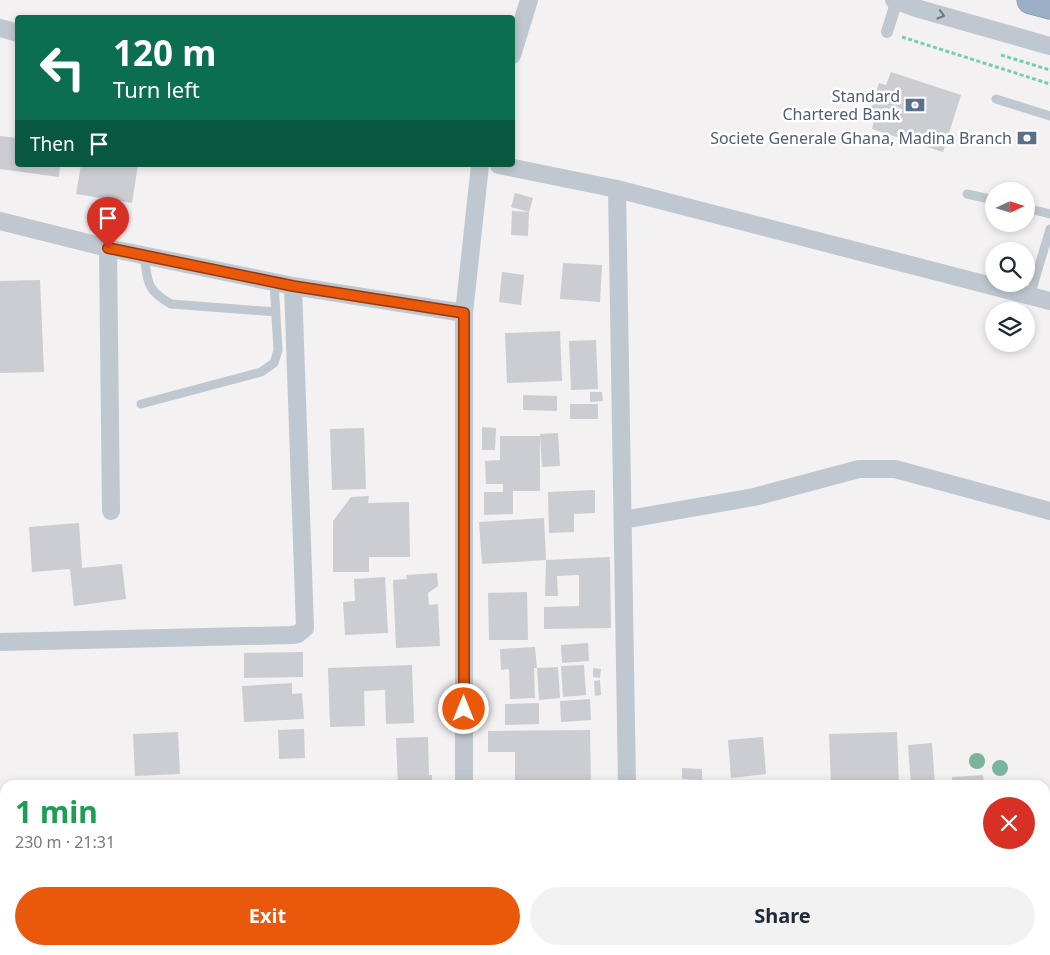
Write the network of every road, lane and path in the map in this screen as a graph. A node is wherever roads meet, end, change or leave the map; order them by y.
1 (529, 0) edge
2 (896, 0) edge
3 (1031, 0) edge
4 (1050, 5) edge
5 (0, 28) edge
6 (15, 32) edge
7 (887, 32) joint
8 (515, 45) edge
9 (1050, 46) edge
10 (1050, 84) edge
11 (996, 99) dead end
12 (1050, 116) edge
13 (480, 167) edge
14 (509, 167) edge
15 (617, 189) junction
16 (967, 194) dead end
17 (985, 198) edge
18 (1035, 210) edge
19 (1050, 214) edge
20 (0, 221) edge
21 (1050, 228) edge
22 (108, 248) junction
23 (144, 256) junction
24 (274, 282) junction
25 (293, 286) junction
26 (1030, 296) junction
27 (1050, 301) edge
28 (276, 312) junction
29 (464, 313) junction
30 (141, 404) dead end
31 (111, 511) dead end
32 (1050, 511) edge
33 (623, 520) junction
34 (0, 642) edge
35 (464, 780) edge
36 (627, 780) edge

1 - 8 street
2 - 7 street, bridge
2 -> 9 street
3 - 4 highway
5 - 6 street
7 - 10 path
11 - 12 lane
13 - 29 street
14 - 15 street
15 - 26 street
15 - 33 street
16 - 17 lane
18 - 19 lane
20 - 22 street
21 - 26 lane
22 - 23 street
22 - 31 street
23 - 24 street
23 - 28 lane
24 - 25 street
24 - 28 lane
25 - 29 street
25 - 34 street
26 - 27 street
28 - 30 lane
29 - 35 street
32 - 33 street
33 - 36 street

